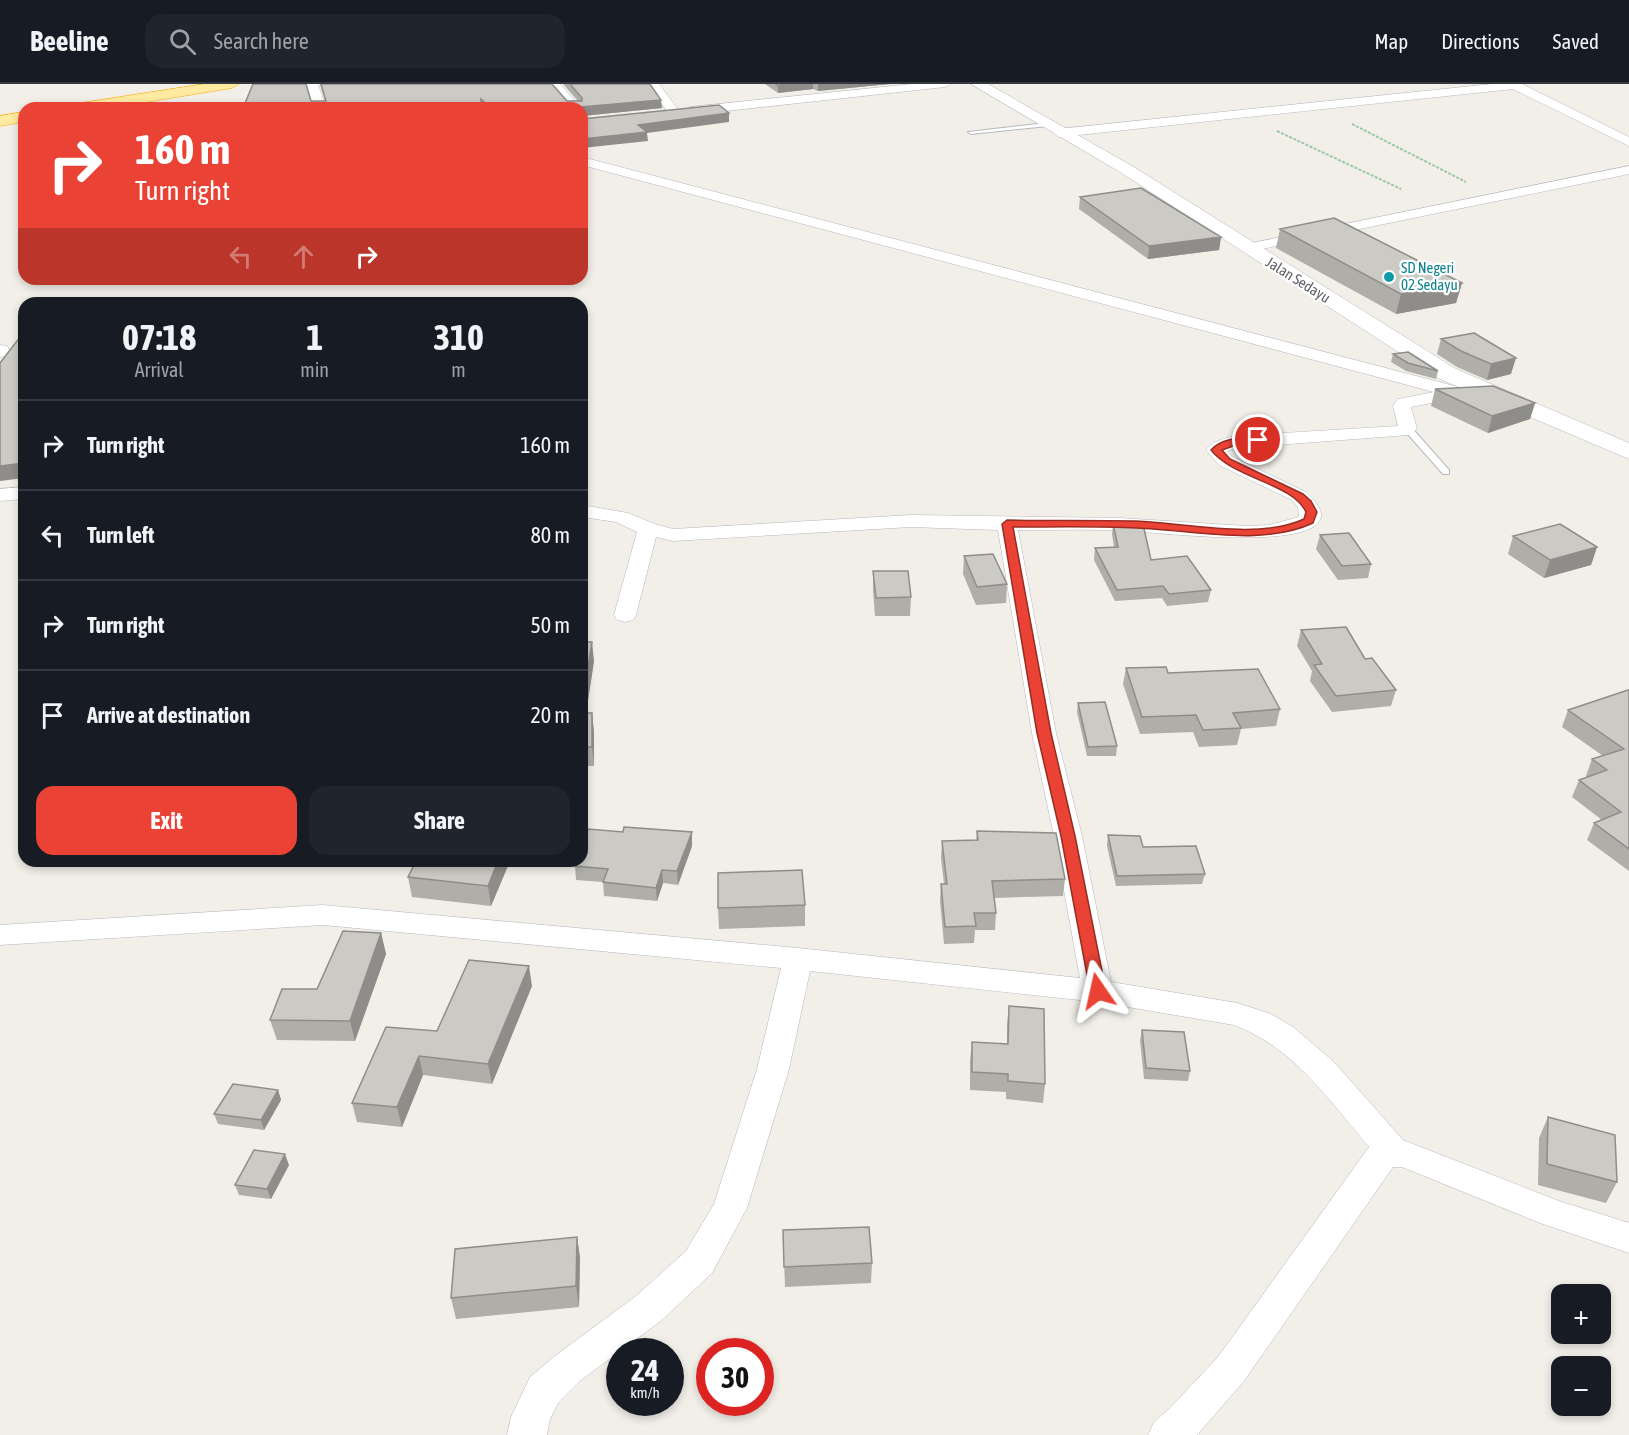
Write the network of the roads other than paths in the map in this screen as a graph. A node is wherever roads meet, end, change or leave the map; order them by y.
1 (232, 84) edge
2 (312, 84) edge
3 (554, 84) edge
4 (653, 84) edge
5 (825, 84) edge
6 (945, 84) edge
7 (978, 84) edge
8 (1514, 84) edge
9 (1528, 84) edge
10 (838, 95) junction
11 (119, 102) edge
12 (317, 102) edge
13 (570, 102) edge
14 (18, 118) edge
15 (0, 121) edge
16 (1053, 129) junction
17 (972, 132) dead end
18 (1629, 142) edge
19 (588, 163) edge
20 (1629, 170) edge
21 (1247, 248) junction
22 (1468, 391) junction
23 (1408, 429) junction
24 (1629, 452) edge
25 (1446, 472) dead end
26 (18, 494) edge
27 (0, 495) edge
28 (588, 512) edge
29 (1007, 524) junction
30 (648, 529) junction
31 (625, 615) dead end
32 (0, 935) edge
33 (798, 959) junction
34 (1098, 991) junction
35 (1399, 1153) junction
36 (1629, 1238) edge
37 (527, 1435) edge
38 (1168, 1435) edge

1 - 11 highway
2 - 12 street
3 - 13 street
4 - 10 street
5 - 10 street
6 - 10 street
7 - 16 street, Jalan Sedayu
8 - 9 street
8 - 16 street
8 - 18 street
14 - 15 highway
16 - 17 lane
16 - 21 street, Jalan Sedayu
19 - 22 street
20 - 21 street
21 - 22 street, Jalan Sedayu
22 - 23 street
22 - 24 street, Jalan Sedayu
23 - 25 lane
23 - 29 street
26 - 27 street
28 - 30 street
29 - 30 street
29 - 34 street
30 - 31 street
32 - 33 street
33 - 34 street
33 - 37 street
34 - 35 street
35 - 36 street
35 - 38 street

